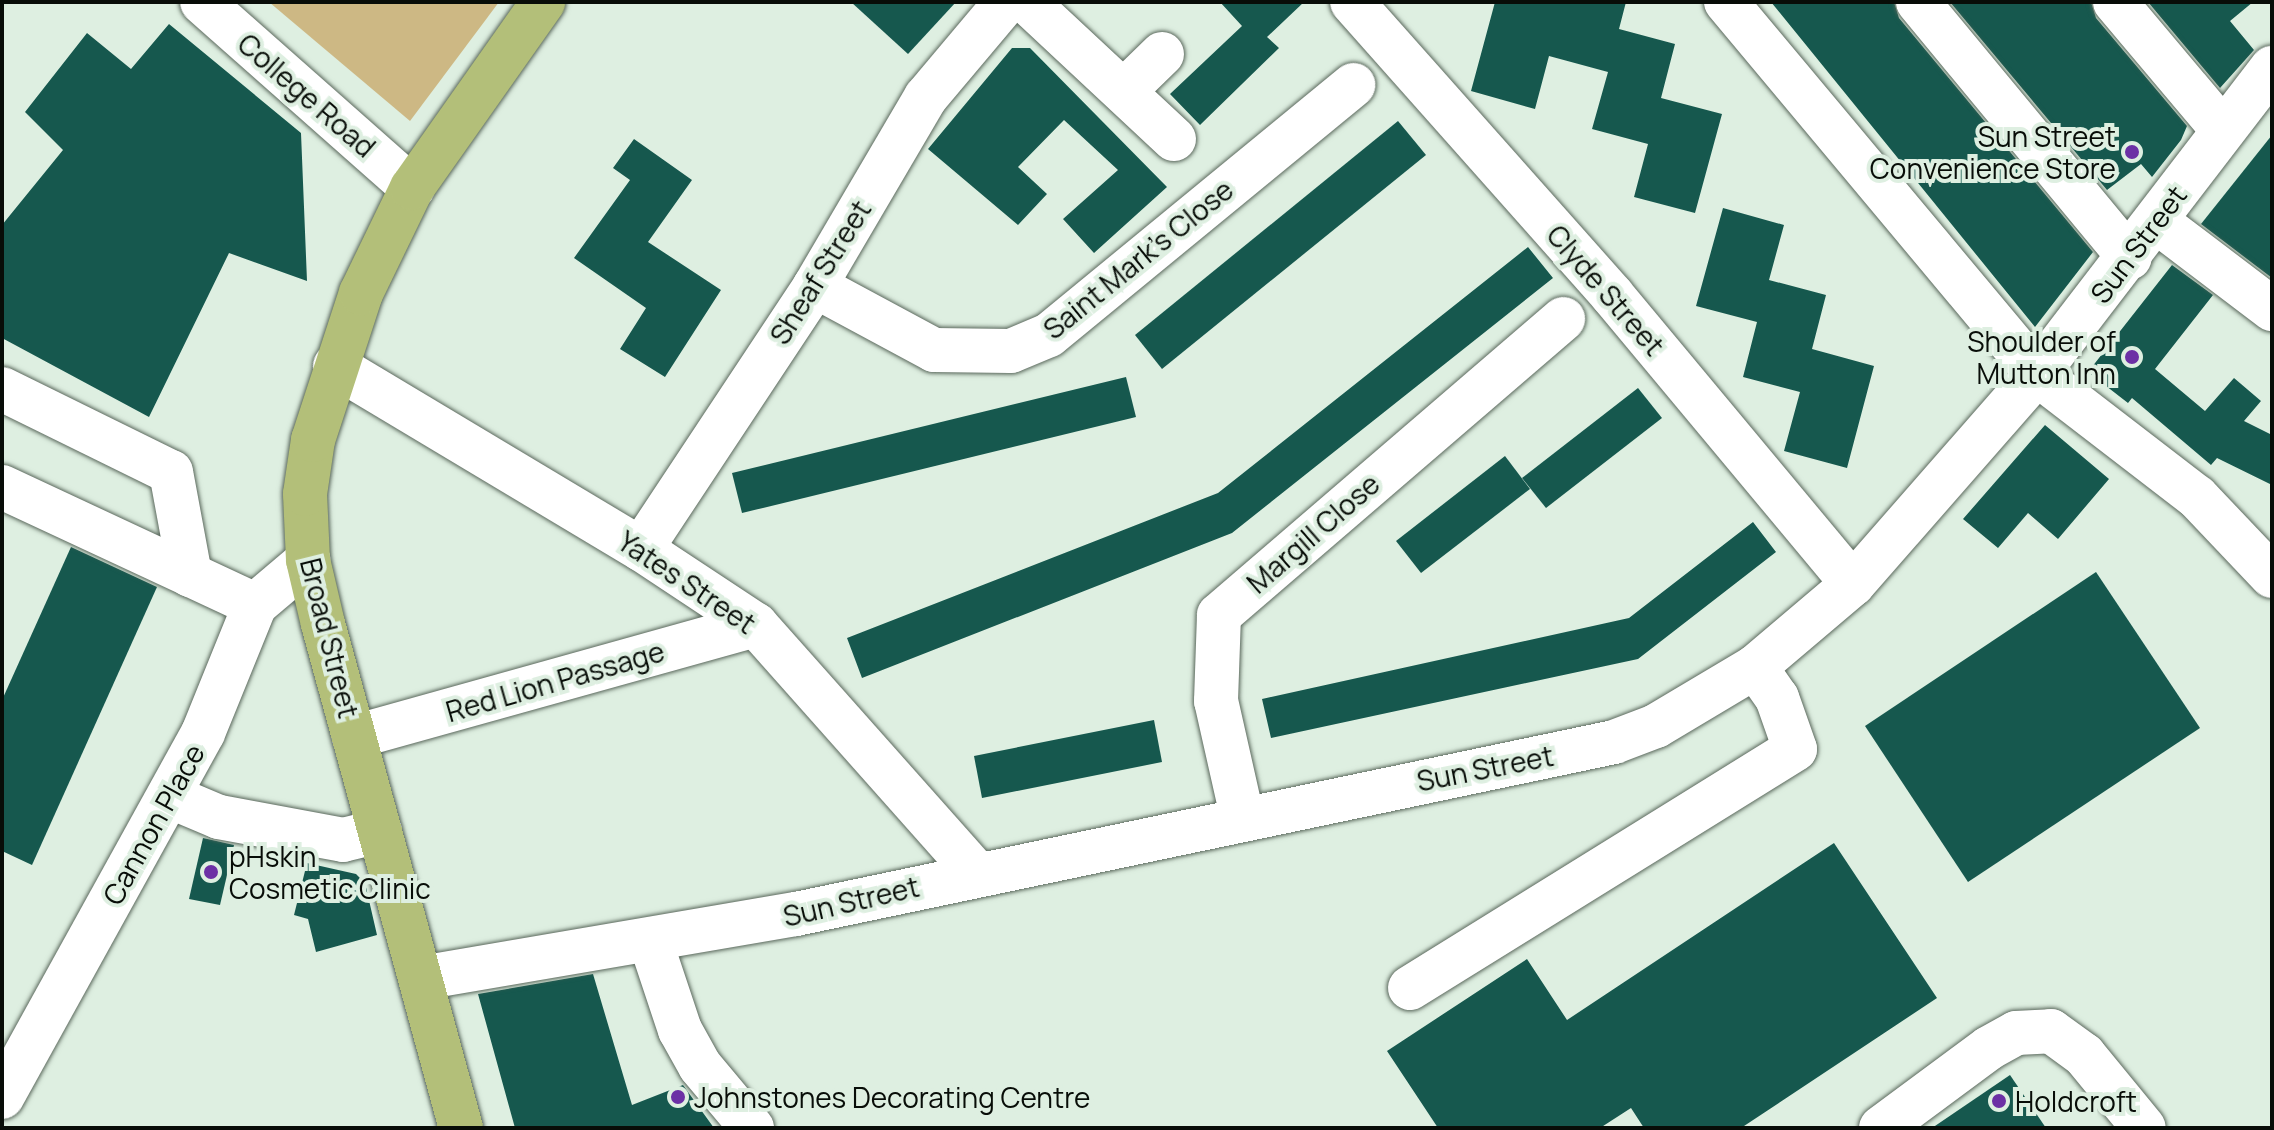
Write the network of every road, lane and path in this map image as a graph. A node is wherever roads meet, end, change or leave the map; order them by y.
1 (202, 2) edge
2 (543, 2) edge
3 (1006, 2) edge
4 (1027, 2) edge
5 (1352, 2) edge
6 (1726, 2) edge
7 (1918, 2) edge
8 (2115, 2) edge
9 (1162, 54) dead end
10 (2272, 68) edge
11 (1353, 85) dead end
12 (1124, 91) junction
13 (2222, 129) junction
14 (1174, 139) dead end
15 (412, 188) junction
16 (2156, 221) junction
17 (2130, 258) junction
18 (815, 286) junction
19 (2272, 309) edge
20 (1563, 319) dead end
21 (335, 366) junction
22 (2037, 374) junction
23 (2, 389) edge
24 (2, 487) edge
25 (641, 549) junction
26 (308, 560) junction
27 (190, 575) junction
28 (2272, 576) edge
29 (1853, 584) junction
30 (255, 605) junction
31 (756, 625) junction
32 (1755, 667) junction
33 (354, 737) junction
34 (169, 796) junction
35 (1242, 816) junction
36 (380, 831) junction
37 (976, 873) junction
38 (651, 943) junction
39 (421, 978) junction
40 (1410, 988) dead end
41 (2, 1097) edge
42 (461, 1128) edge
43 (752, 1128) edge
44 (1881, 1128) edge
45 (2144, 1128) edge

1 - 15 street, College Road
2 - 15 main road, Broad Street
3 - 18 street, Sheaf Street
4 - 12 street
5 - 29 street, Clyde Street
6 - 22 street
7 - 17 street
8 - 13 street
9 - 12 street
10 - 13 street, Sun Street
11 - 18 street, Saint Mark's Close
12 - 14 street
13 - 16 street, Sun Street
15 - 21 main road, Broad Street
16 - 17 street, Sun Street
16 - 19 street
17 - 22 street, Sun Street
18 - 25 street, Sheaf Street
20 - 35 street, Margill Close
21 - 25 street, Yates Street
21 - 26 main road, Broad Street
22 - 28 street
22 - 29 street, Sun Street
23 - 27 street
24 - 27 street
25 - 31 street, Yates Street
26 - 30 street, Cannon Place
26 - 33 main road, Broad Street
27 - 30 street
29 - 32 street, Sun Street
30 - 34 street, Cannon Place
31 - 33 street, Red Lion Passage
31 - 37 street, Yates Street
32 - 35 street, Sun Street
32 - 40 street
33 - 36 main road, Broad Street
34 - 36 street
34 - 41 street, Cannon Place
35 - 37 street, Sun Street
36 - 39 main road, Broad Street
37 - 38 street, Sun Street
38 - 39 street, Sun Street
38 - 43 street
39 - 42 main road, Broad Street
44 - 45 street

